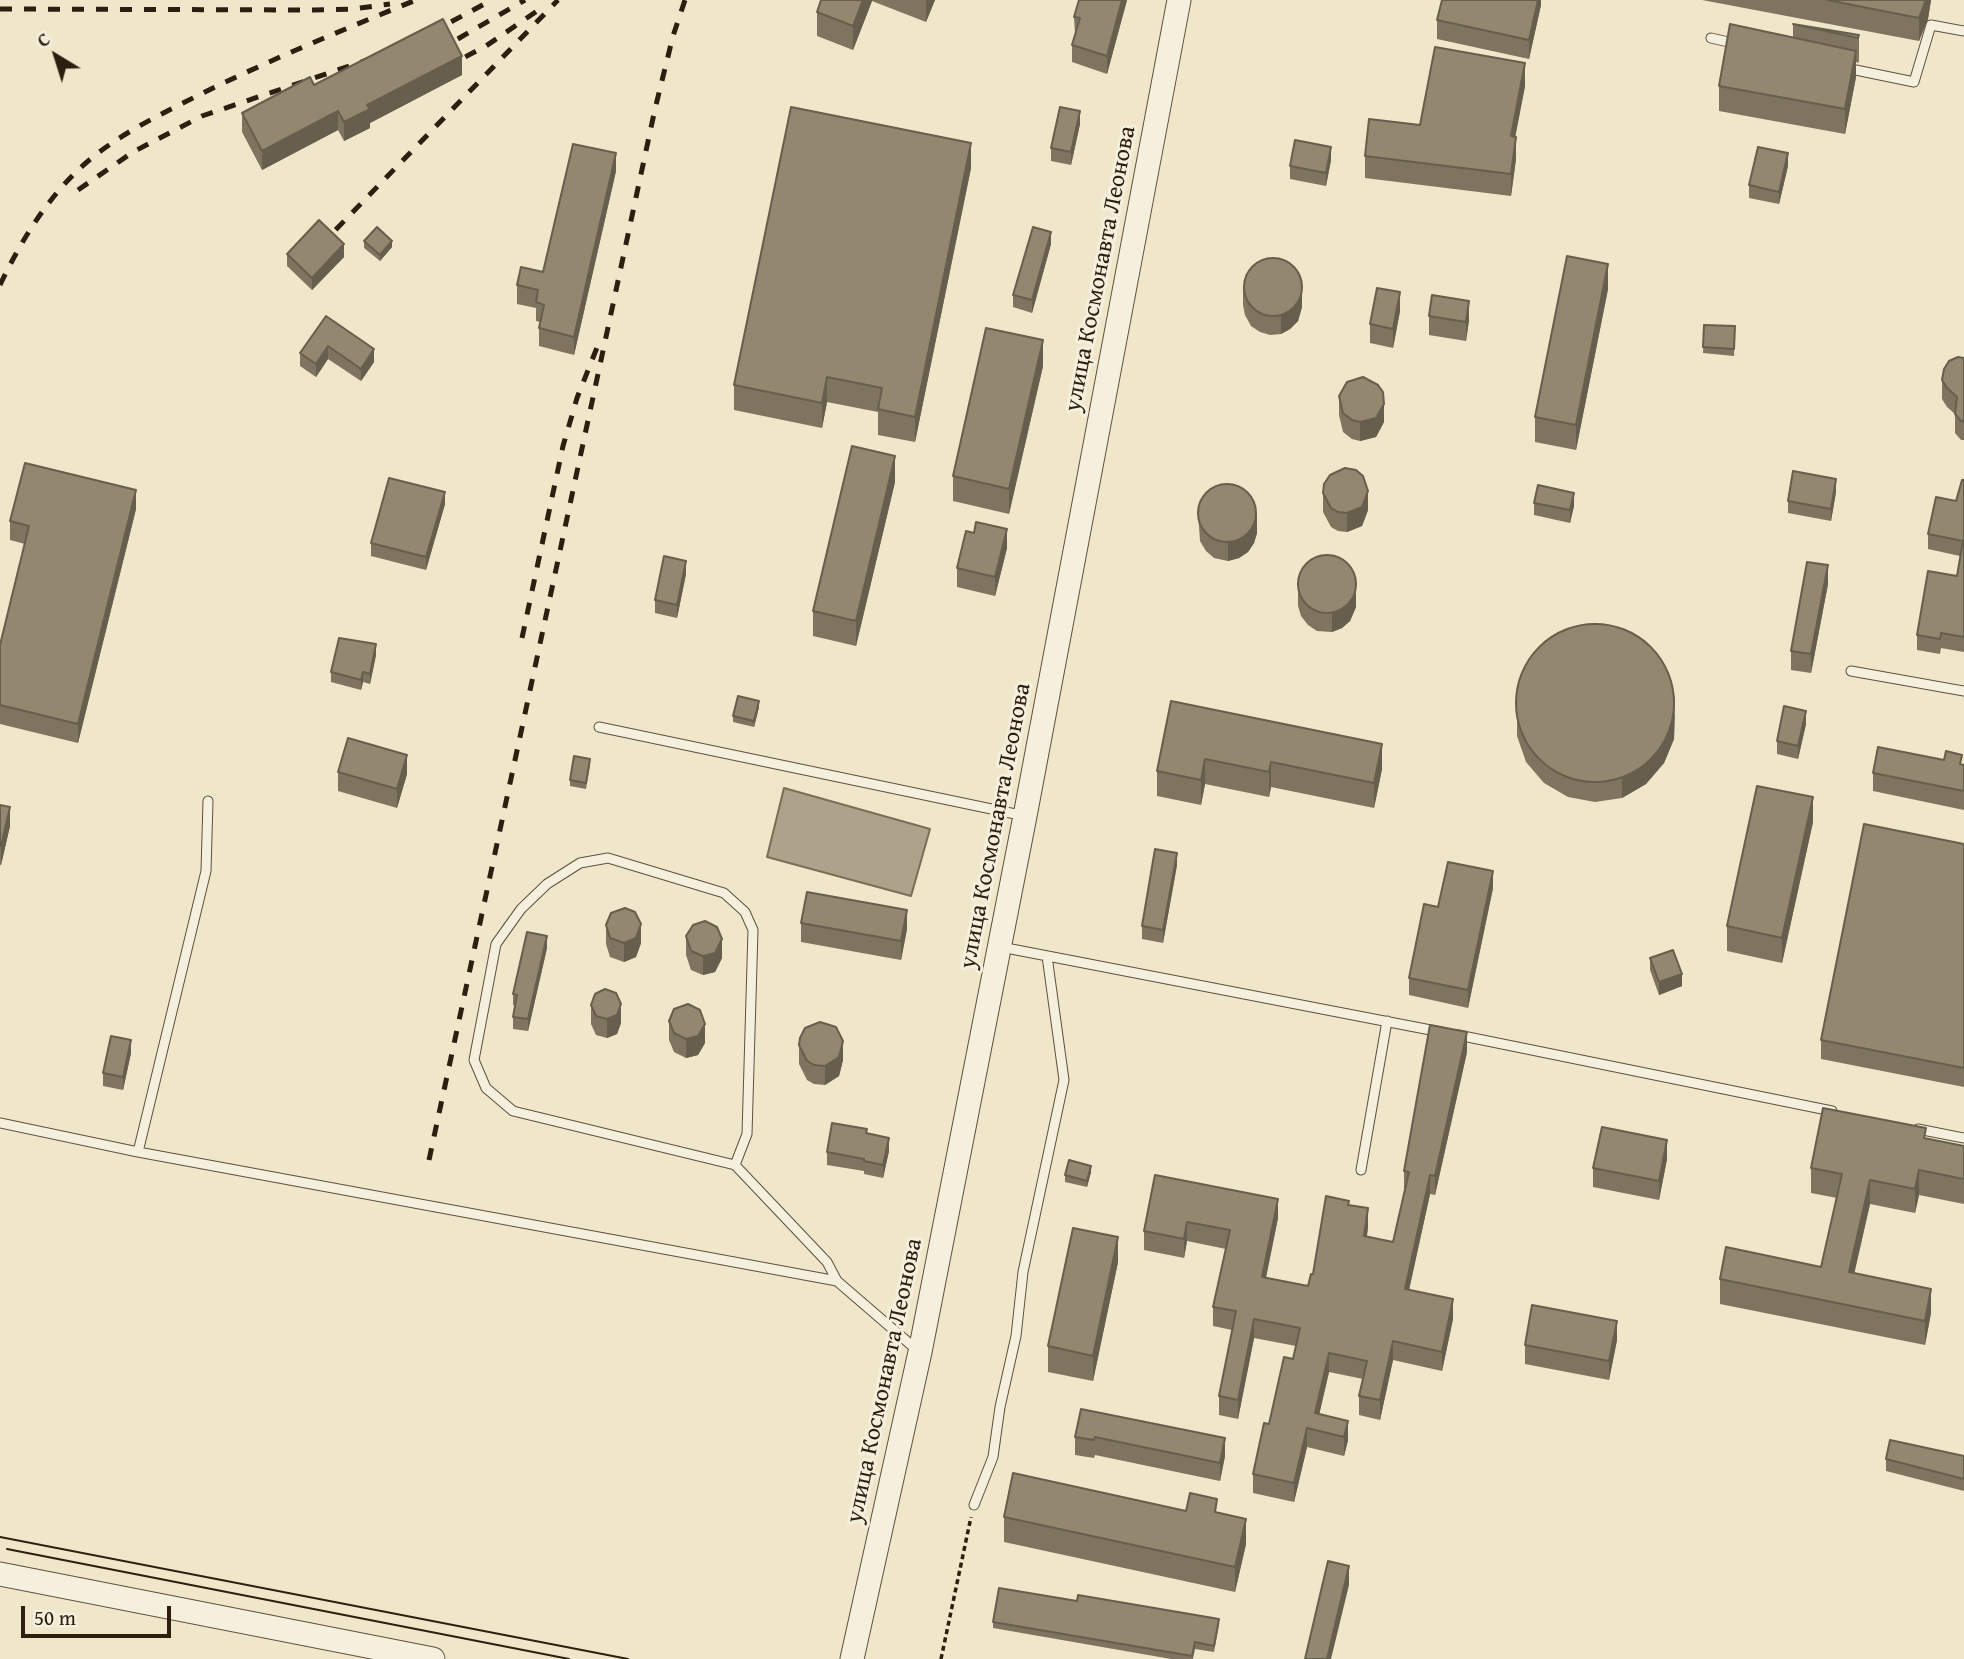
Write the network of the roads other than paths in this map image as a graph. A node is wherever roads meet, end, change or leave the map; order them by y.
1 (1179, 0) edge
2 (1964, 31) edge
3 (1711, 38) dead end
4 (1752, 47) edge
5 (1833, 65) edge
6 (1852, 671) dead end
7 (1964, 691) edge
8 (598, 727) dead end
9 (208, 801) dead end
10 (1025, 816) junction
11 (999, 947) junction
12 (1047, 956) junction
13 (1387, 1021) junction
14 (1841, 1113) edge
15 (0, 1123) edge
16 (1909, 1127) edge
17 (1964, 1138) edge
18 (138, 1152) junction
19 (735, 1165) junction
20 (1361, 1170) dead end
21 (836, 1281) junction
22 (920, 1352) junction
23 (974, 1505) road end
24 (0, 1574) edge
25 (433, 1659) edge
26 (852, 1659) edge

1 - 10 street, улица Космонавта Леонова
2 - 5 lane
3 - 4 lane
6 - 7 lane
8 - 10 lane
9 - 18 lane
10 - 11 street, улица Космонавта Леонова
11 - 12 lane
11 - 22 street, улица Космонавта Леонова
12 - 13 lane
12 - 23 lane
13 - 14 lane
13 - 20 lane
15 - 18 lane
16 - 17 lane
18 - 21 lane
19 - 19 lane
19 - 21 lane
21 - 22 lane
22 - 26 street, улица Космонавта Леонова
24 - 25 street

